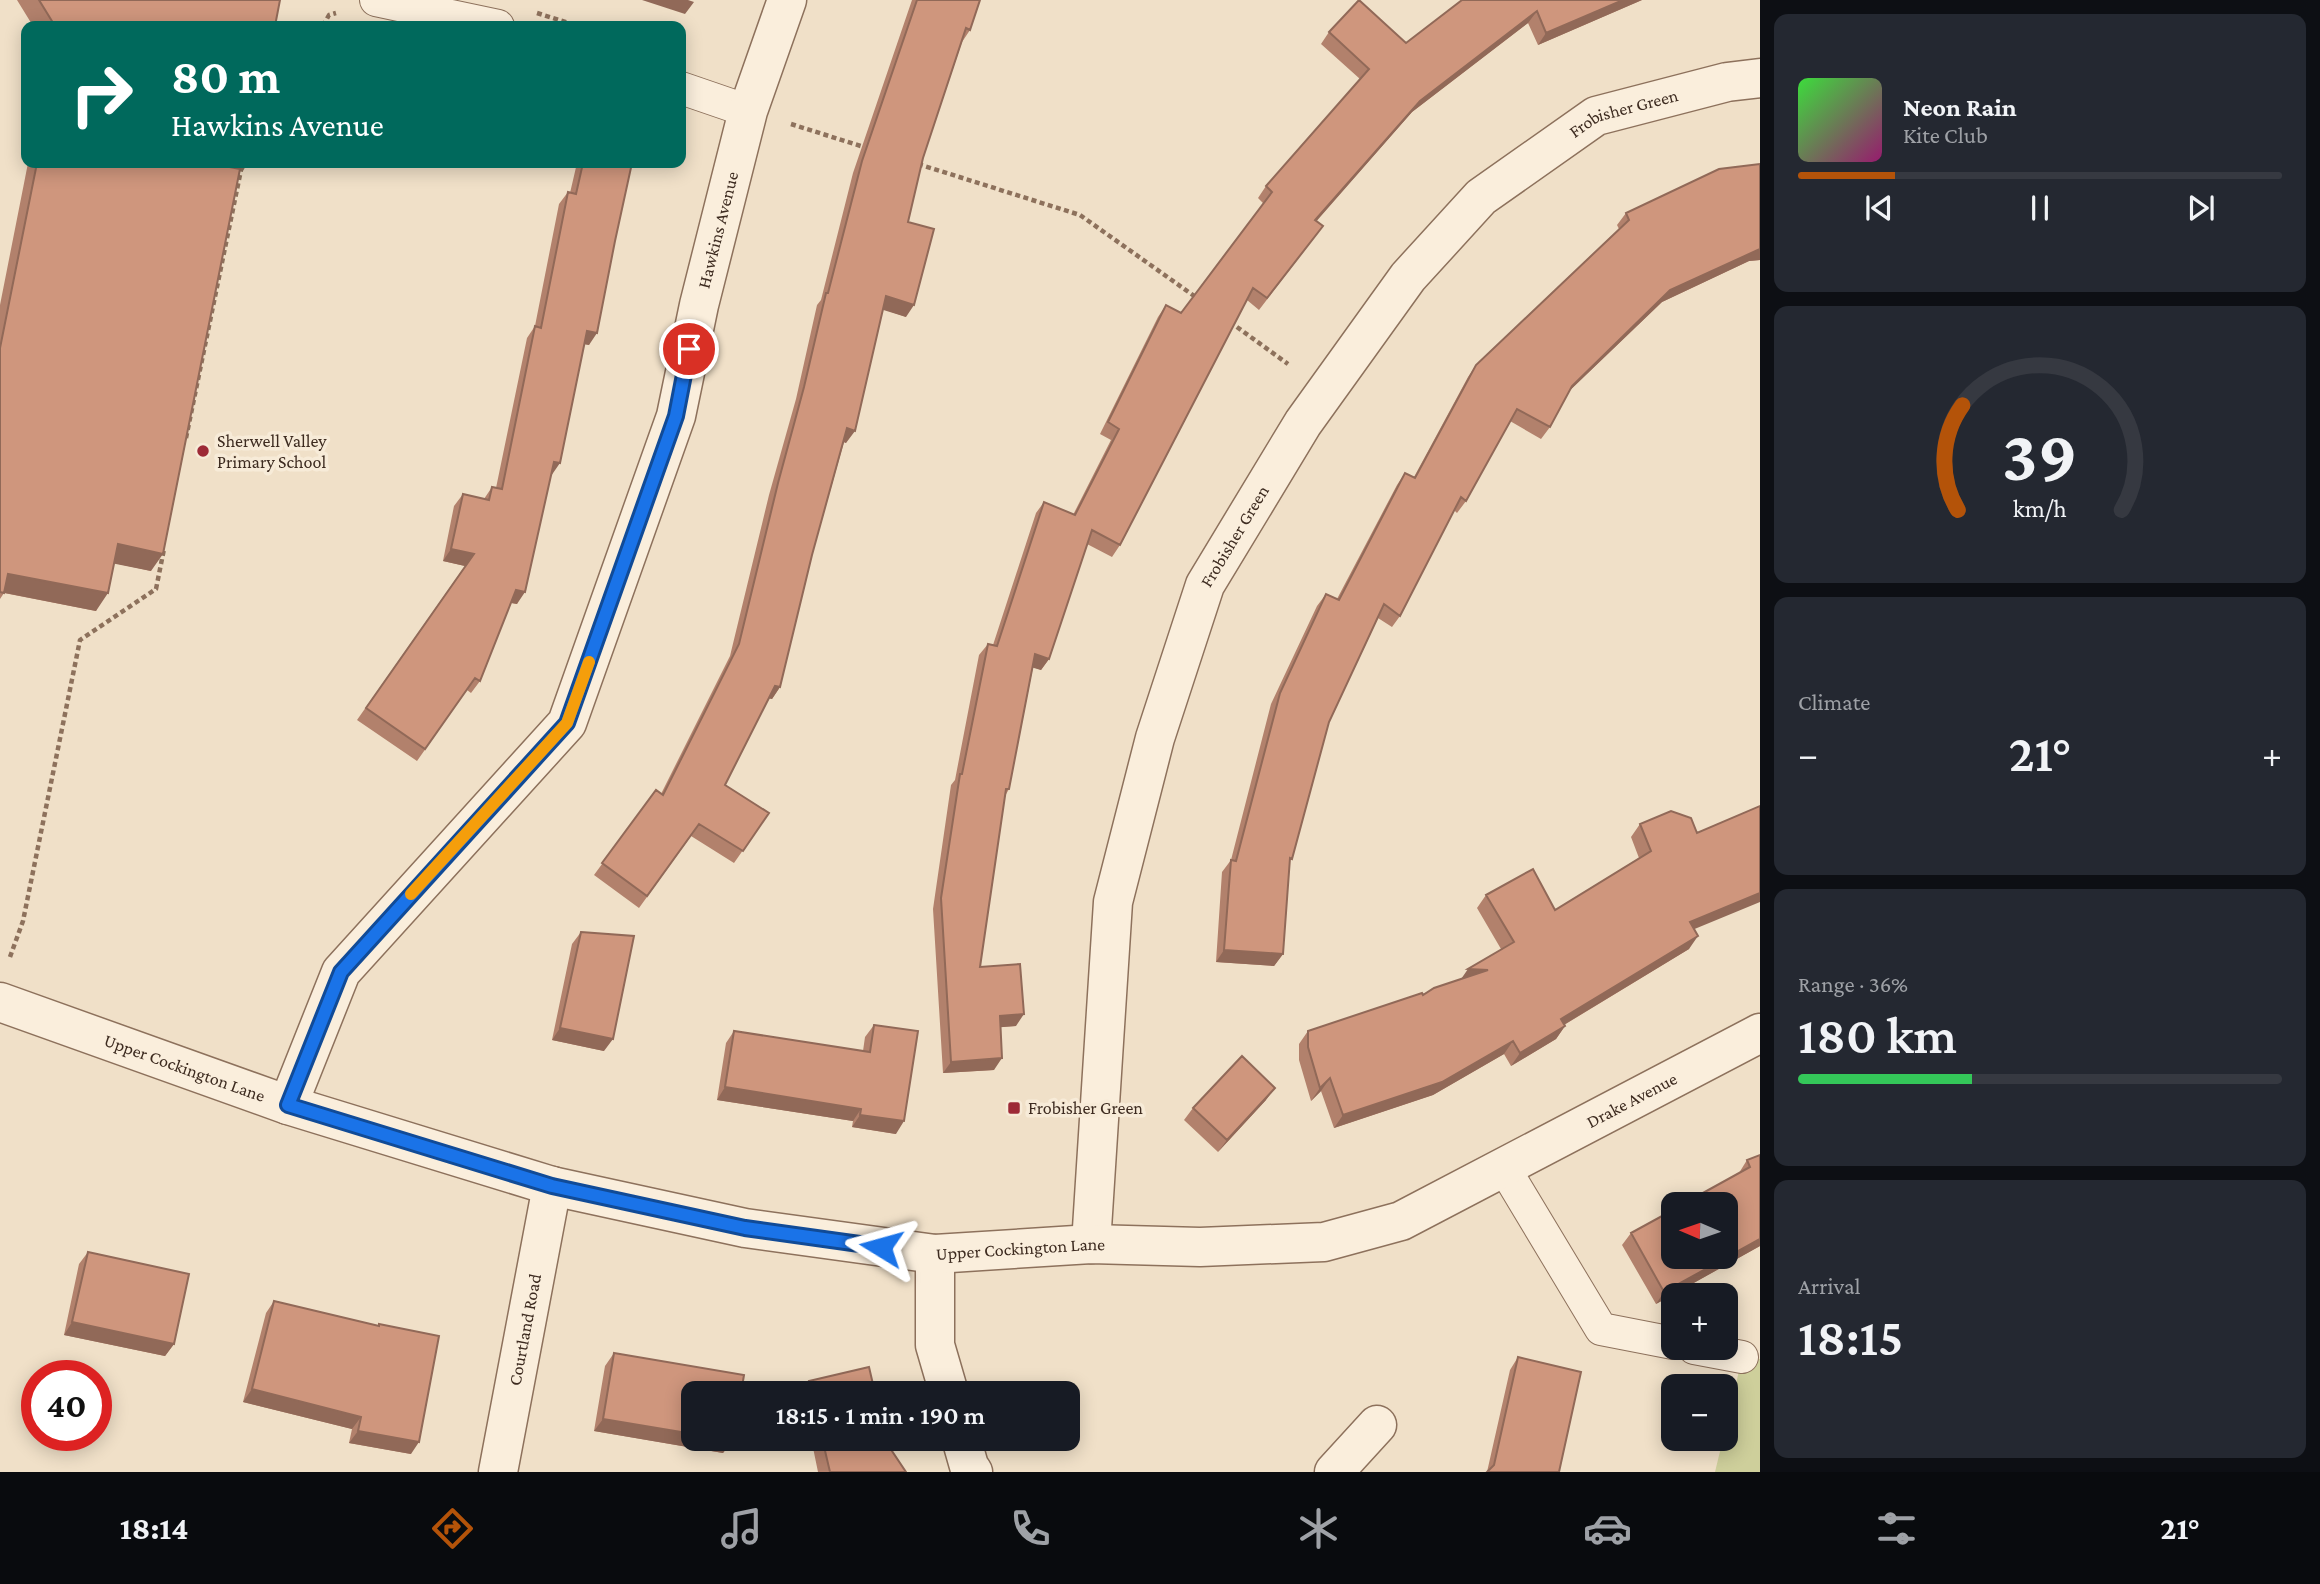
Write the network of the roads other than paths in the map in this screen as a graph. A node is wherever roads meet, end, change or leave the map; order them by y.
1 (376, 0) edge
2 (787, 0) edge
3 (475, 21) edge
4 (1760, 78) edge
5 (686, 90) edge
6 (748, 111) junction
7 (4, 984) edge
8 (1760, 1033) edge
9 (288, 1105) junction
10 (1503, 1166) junction
11 (552, 1186) junction
12 (1091, 1244) junction
13 (935, 1254) junction
14 (1661, 1341) edge
15 (1738, 1356) edge
16 (1742, 1357) dead end
17 (946, 1381) edge
18 (1377, 1425) dead end
19 (965, 1451) edge
20 (498, 1472) edge
21 (974, 1472) edge
22 (1334, 1472) edge

1 - 3 lane
2 - 6 street, Hawkins Avenue
4 - 12 street, Frobisher Green
5 - 6 lane
6 - 9 street, Hawkins Avenue
7 - 9 street, Upper Cockington Lane
8 - 10 street, Drake Avenue
9 - 11 street, Upper Cockington Lane
10 - 12 street, Upper Cockington Lane
10 - 14 lane
11 - 13 street, Upper Cockington Lane
11 - 20 street, Courtland Road
12 - 13 street, Upper Cockington Lane
13 - 17 street
15 - 16 lane
18 - 22 street
19 - 21 street

